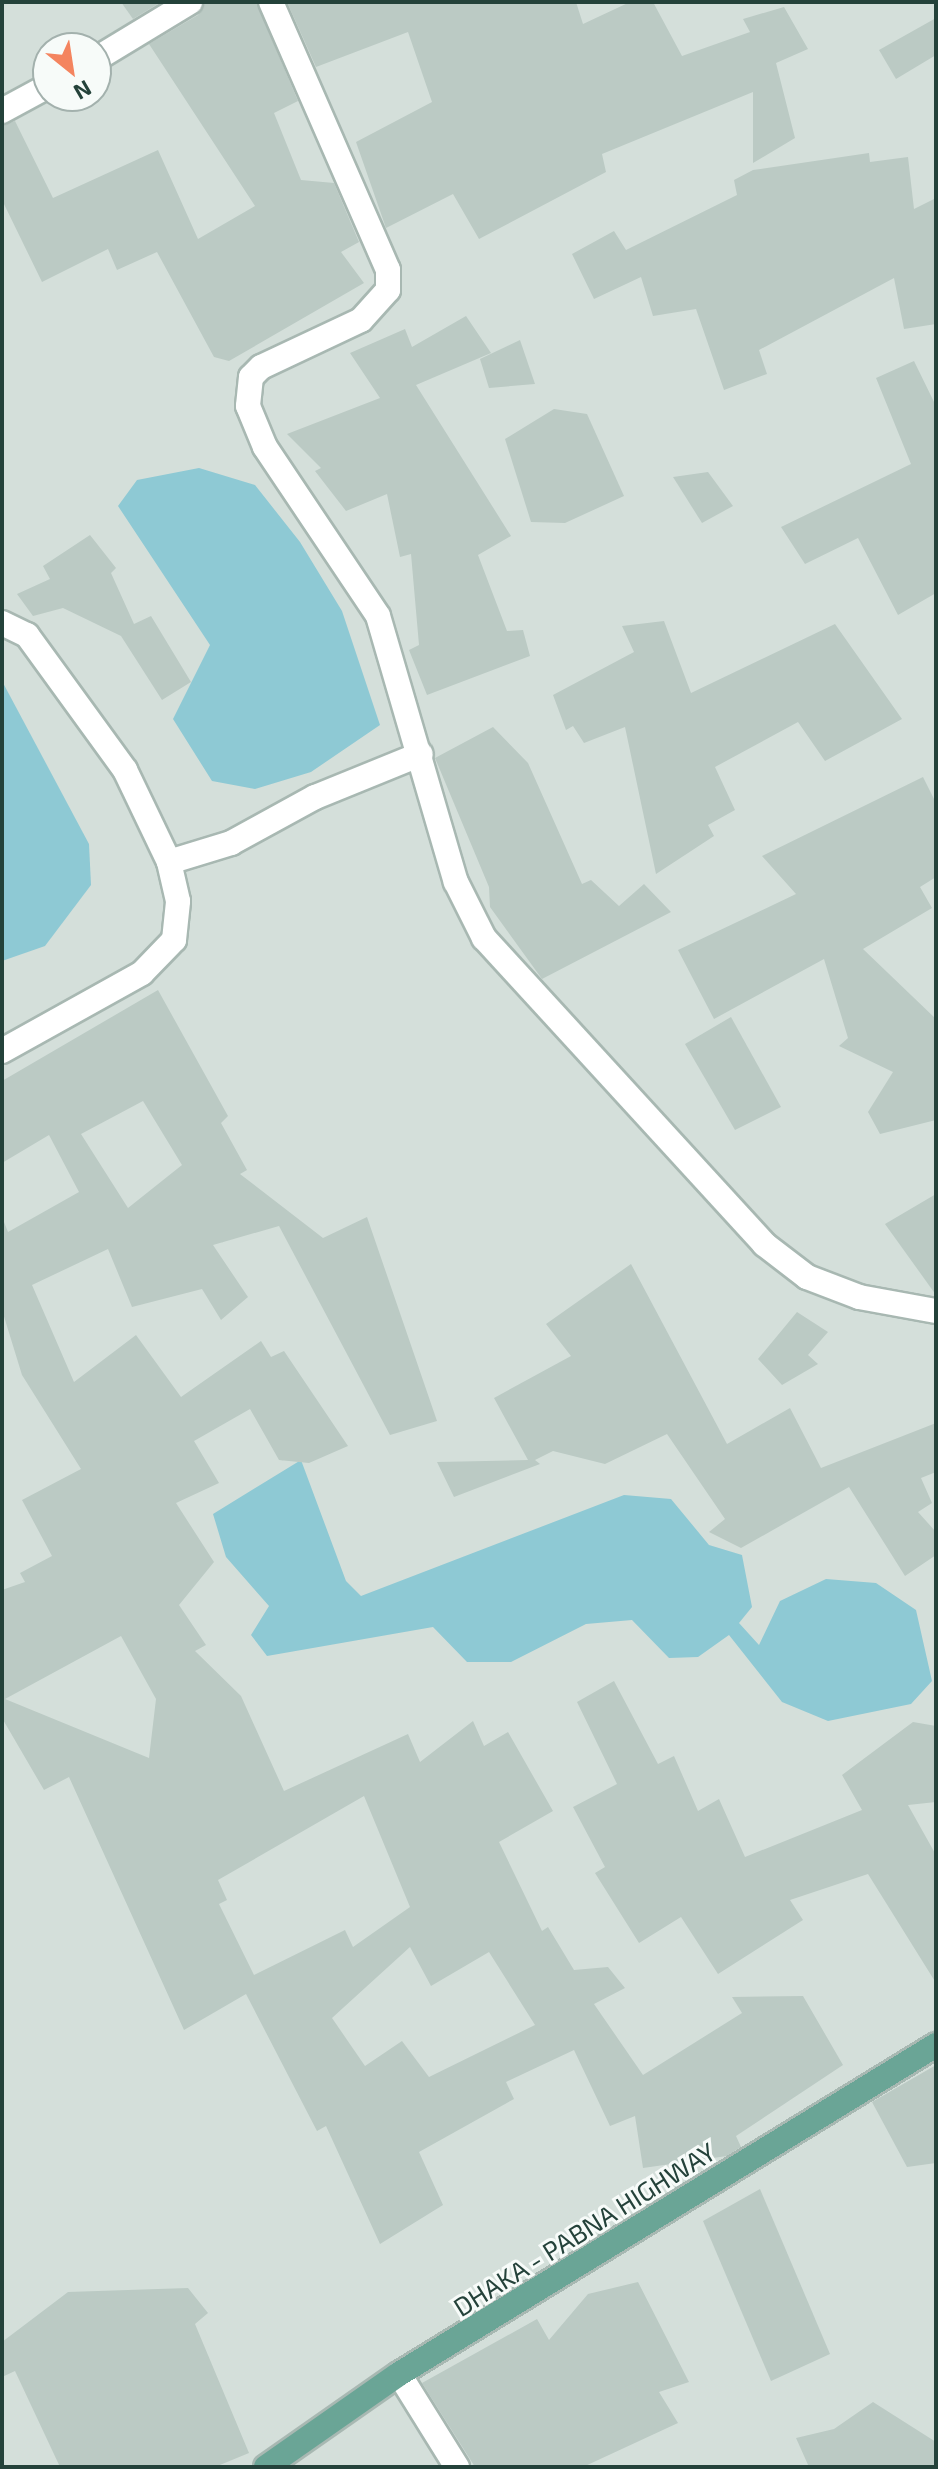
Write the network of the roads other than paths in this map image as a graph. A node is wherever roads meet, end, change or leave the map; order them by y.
1 (190, 2) edge
2 (271, 2) edge
3 (112, 49) edge
4 (32, 95) edge
5 (2, 111) edge
6 (2, 623) edge
7 (421, 754) junction
8 (169, 862) junction
9 (2, 1051) edge
10 (936, 1311) edge
11 (936, 2045) edge
12 (399, 2374) junction
13 (266, 2467) edge
14 (457, 2467) edge

1 - 3 street
2 - 7 street
4 - 5 street
6 - 8 street
7 - 8 street
7 - 10 street
8 - 9 street
11 - 12 main road, DHAKA - PABNA HIGHWAY
12 - 13 main road, DHAKA - PABNA HIGHWAY
12 - 14 street

